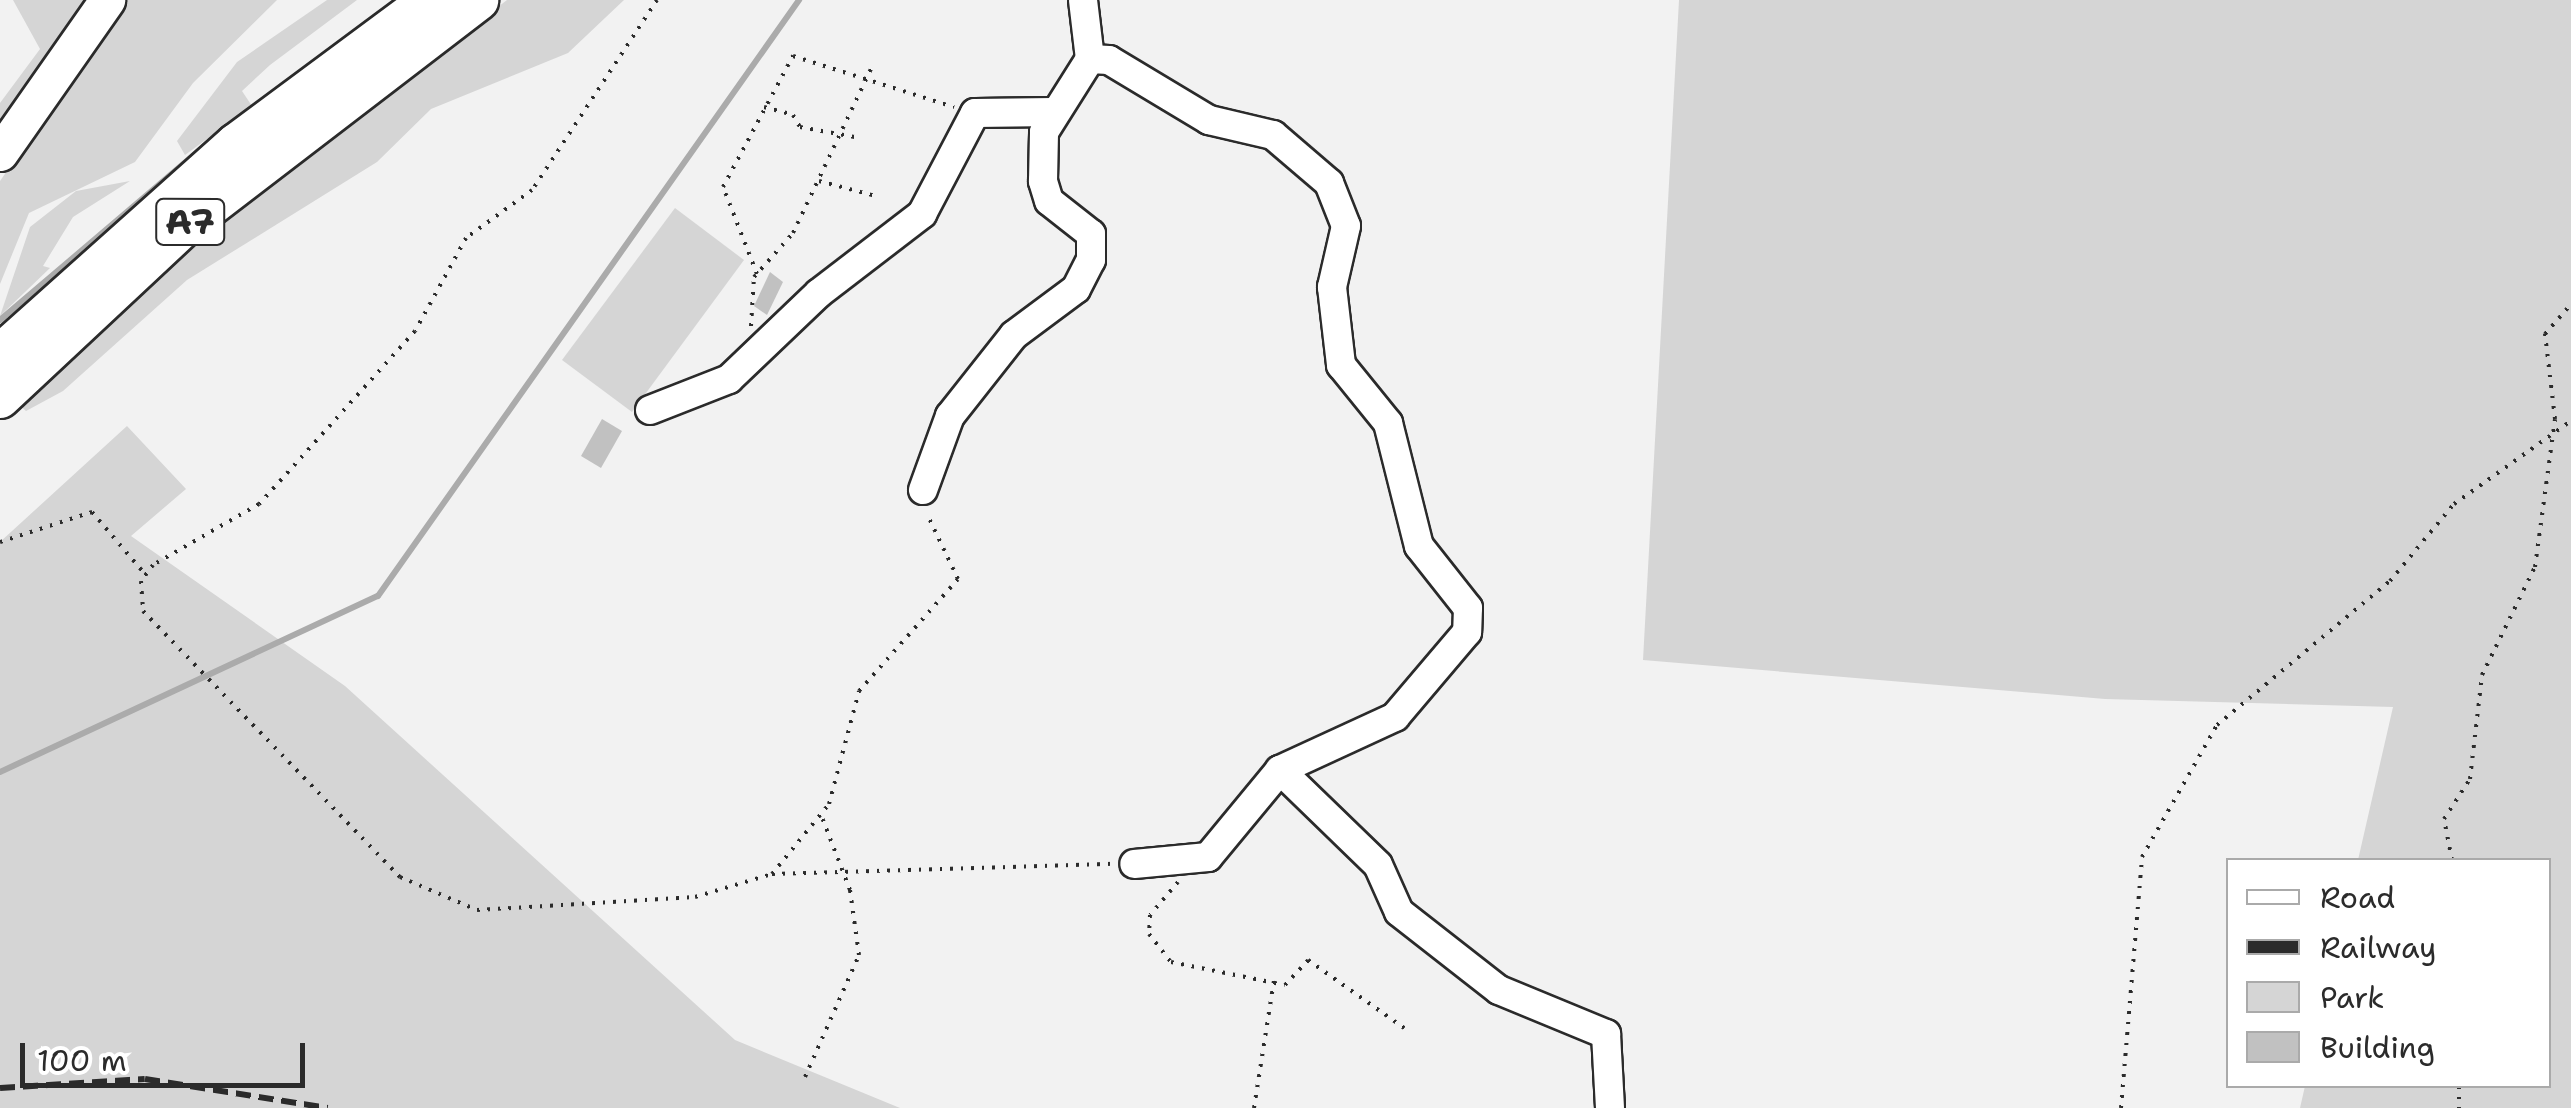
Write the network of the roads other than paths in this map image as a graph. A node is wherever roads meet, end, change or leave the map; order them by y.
1 (108, 0) edge
2 (430, 0) edge
3 (478, 0) edge
4 (1083, 0) edge
5 (1090, 58) junction
6 (1053, 112) junction
7 (0, 153) edge
8 (0, 355) edge
9 (0, 398) edge
10 (650, 410) dead end
11 (923, 490) road end
12 (1280, 770) junction
13 (1134, 864) road end
14 (1610, 1108) edge

1 - 7 main road
2 - 8 highway, A7
3 - 9 highway, A7
4 - 5 street
5 - 6 street
5 - 12 street
6 - 10 street
6 - 11 street
12 - 13 street
12 - 14 street

